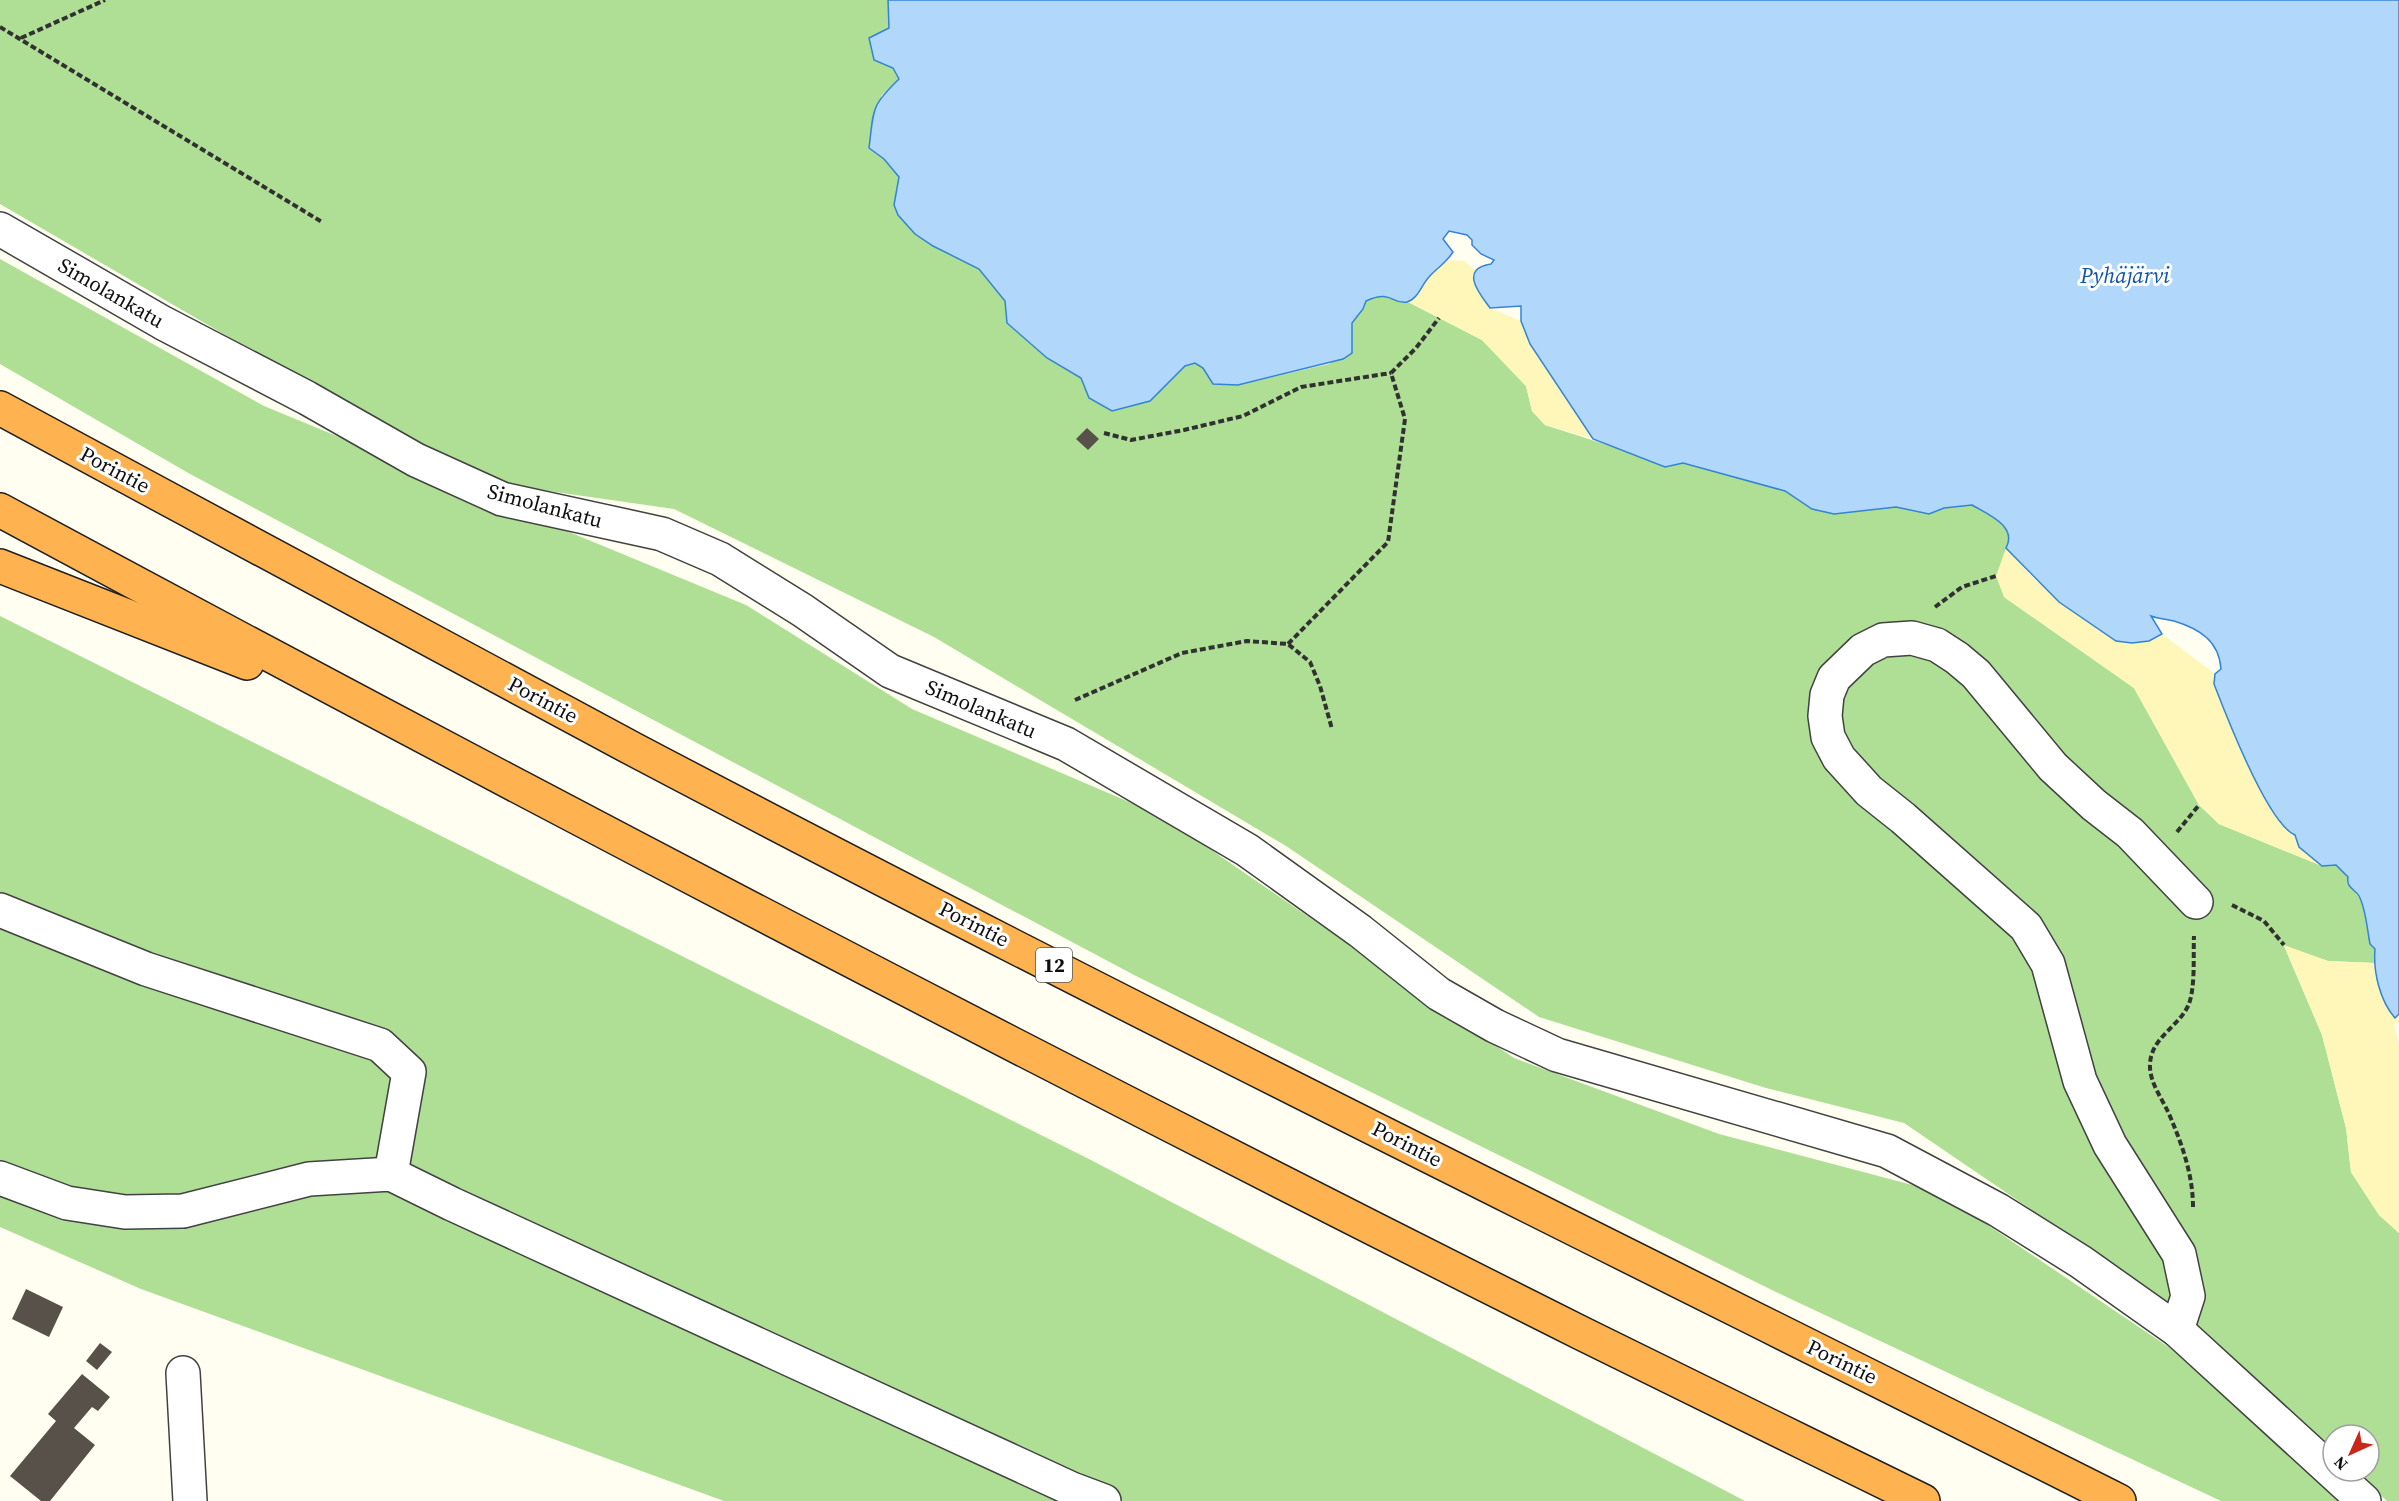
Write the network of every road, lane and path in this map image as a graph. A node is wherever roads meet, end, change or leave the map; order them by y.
1 (105, 0) edge
2 (0, 27) edge
3 (21, 38) junction
4 (322, 222) dead end
5 (0, 229) edge
6 (1439, 318) dead end
7 (1391, 373) junction
8 (0, 408) edge
9 (1104, 433) dead end
10 (0, 510) edge
11 (0, 566) edge
12 (1995, 576) dead end
13 (1898, 639) junction
14 (1288, 645) junction
15 (1075, 700) dead end
16 (381, 716) junction
17 (1332, 729) dead end
18 (2196, 902) junction
19 (0, 910) edge
20 (2284, 945) dead end
21 (391, 1174) junction
22 (0, 1178) edge
23 (2193, 1208) dead end
24 (2177, 1330) junction
25 (183, 1373) dead end
26 (190, 1501) edge
27 (1104, 1501) edge
28 (1923, 1501) edge
29 (2119, 1501) edge
30 (2364, 1501) edge

1 - 3 path
2 - 3 path
3 - 4 path
5 - 24 street, Simolankatu
6 - 7 path
7 - 9 path
7 - 14 path
8 - 29 highway, Porintie / 12
10 - 16 highway
11 - 16 highway
12 - 13 path
13 - 18 street
13 - 24 street
14 - 15 path
14 - 17 path
16 - 28 highway
18 - 20 path
18 - 23 path
19 - 21 street
21 - 22 street
21 - 27 street
24 - 30 street, Simolankatu
25 - 26 street

